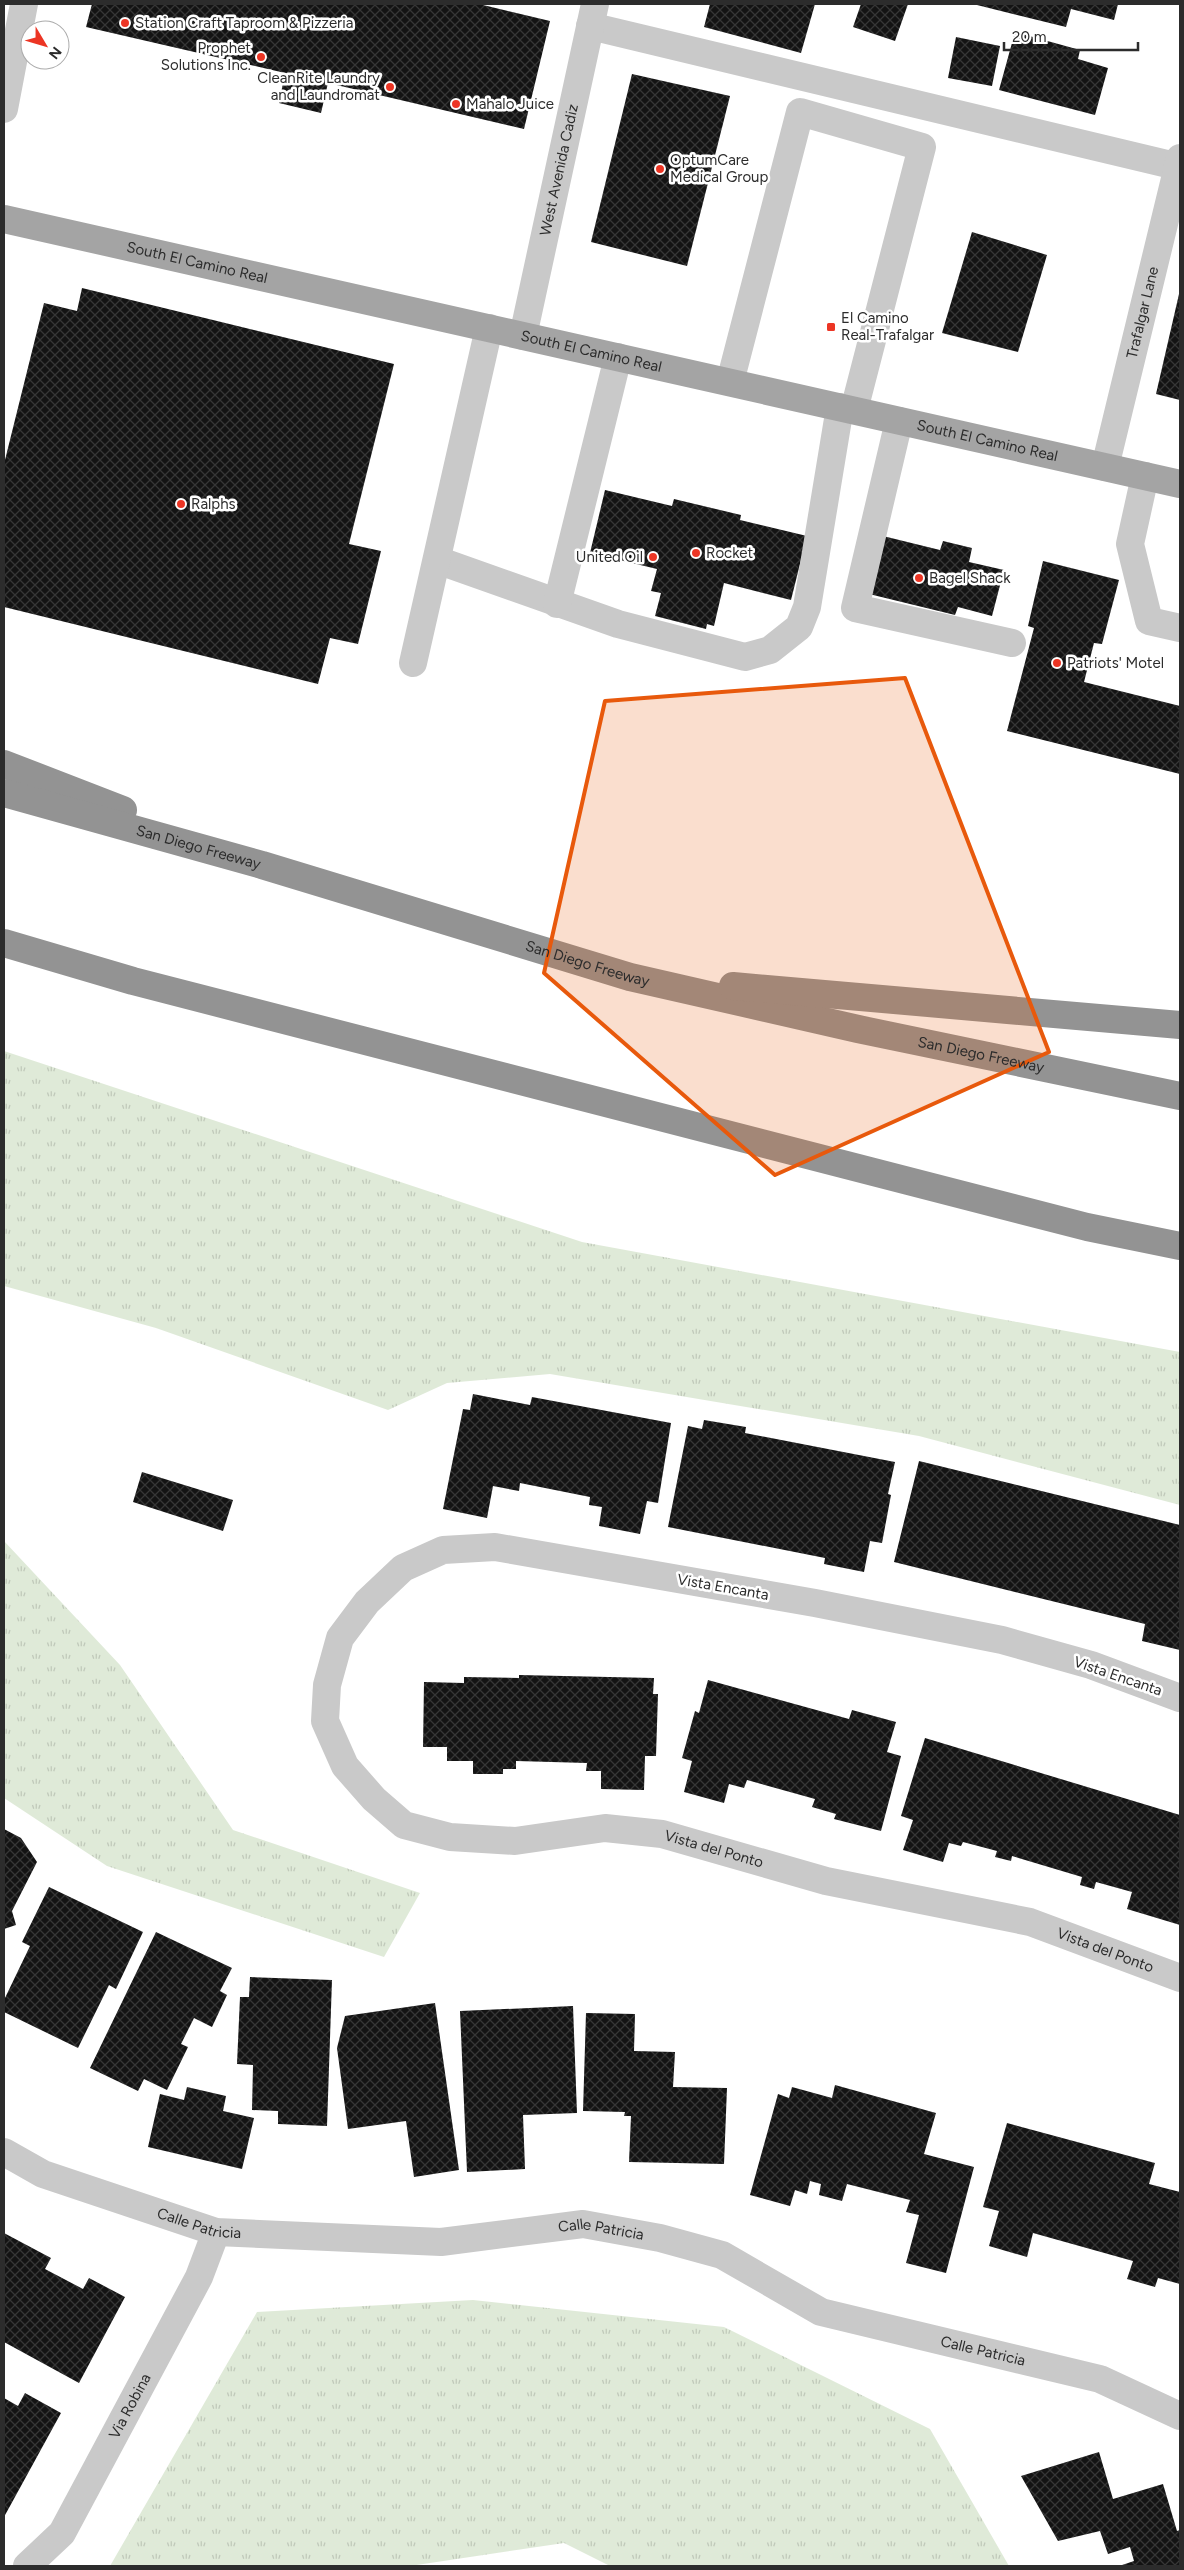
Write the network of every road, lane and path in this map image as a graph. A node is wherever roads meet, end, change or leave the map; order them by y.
1 (24, 4) edge
2 (592, 15) edge
3 (4, 109) edge
4 (1180, 164) edge
5 (4, 218) edge
6 (489, 328) junction
7 (523, 336) junction
8 (618, 357) junction
9 (730, 382) junction
10 (847, 409) junction
11 (899, 420) junction
12 (1105, 467) junction
13 (1145, 476) junction
14 (1180, 484) edge
15 (437, 560) junction
16 (557, 604) junction
17 (1180, 628) edge
18 (1012, 643) dead end
19 (413, 663) dead end
20 (4, 764) edge
21 (4, 794) edge
22 (262, 865) junction
23 (4, 944) edge
24 (630, 977) junction
25 (1180, 1025) edge
26 (1180, 1096) edge
27 (1180, 1246) edge
28 (327, 1685) joint
29 (1180, 1698) edge
30 (1180, 1978) edge
31 (4, 2152) edge
32 (216, 2232) junction
33 (1180, 2416) edge
34 (27, 2566) edge

1 - 3 street
2 - 4 street
2 - 7 street, West Avenida Cadiz
4 - 12 street, Trafalgar Lane
5 - 6 main road, South El Camino Real
6 - 7 main road, South El Camino Real
6 - 15 street
7 - 8 main road, South El Camino Real
8 - 9 main road, South El Camino Real
8 - 16 street
9 - 10 main road, South El Camino Real
9 - 10 street
10 - 11 main road, South El Camino Real
10 - 16 street
11 - 12 main road, South El Camino Real
11 - 18 street
12 - 13 main road, South El Camino Real
13 - 14 main road, South El Camino Real
13 - 17 street
15 - 16 street
15 - 19 street
20 - 22 highway
21 - 22 highway, San Diego Freeway
22 - 24 highway, San Diego Freeway
23 - 27 highway
24 - 25 highway
24 - 26 highway, San Diego Freeway
28 - 29 street, Vista Encanta
28 - 30 street, Vista del Ponto
31 - 32 street, Calle Patricia
32 - 33 street, Calle Patricia
32 - 34 street, Via Robina

